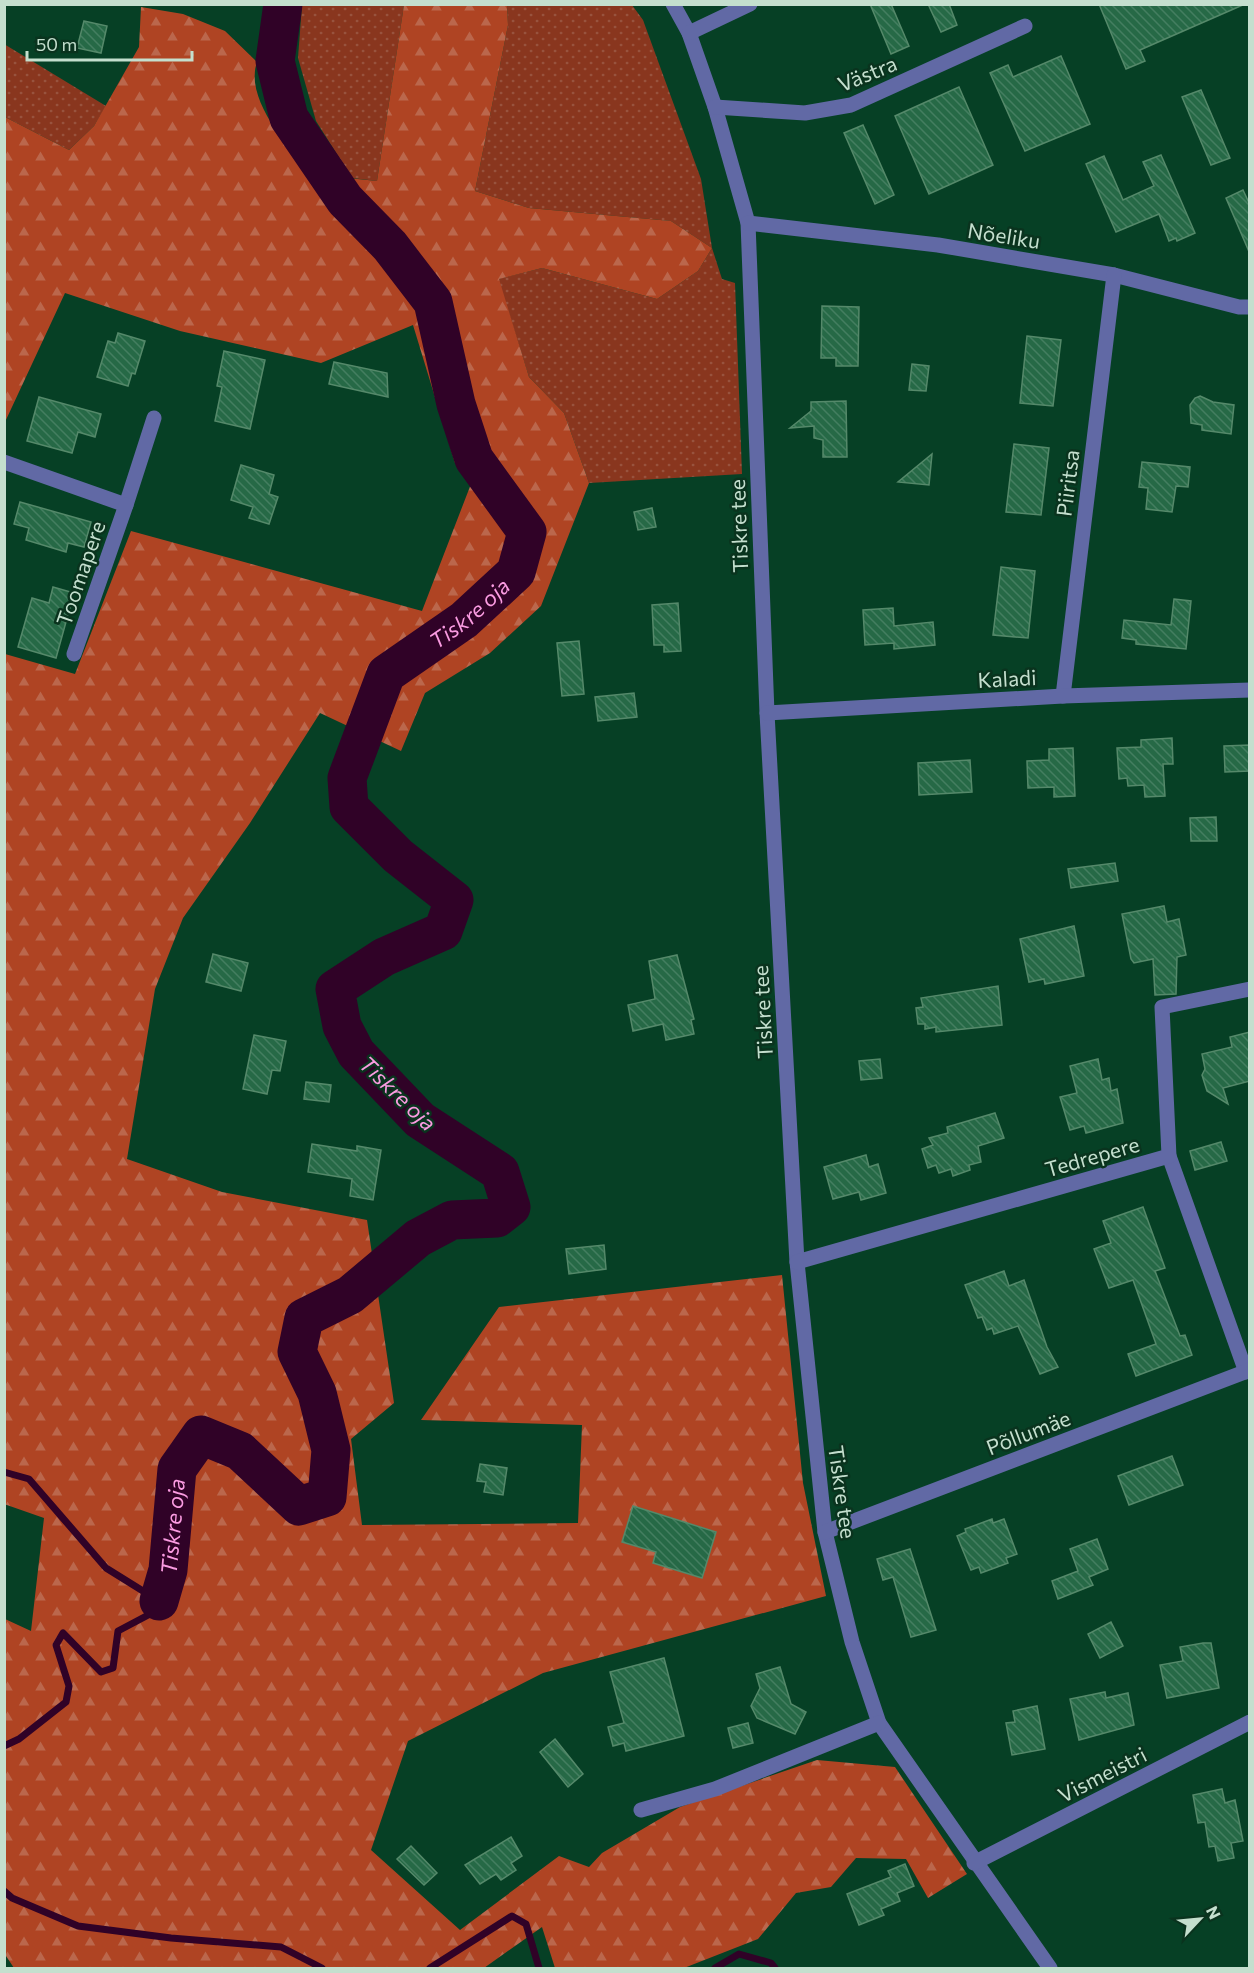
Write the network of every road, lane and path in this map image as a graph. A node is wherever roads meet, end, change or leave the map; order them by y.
1 (673, 4) edge
2 (750, 4) edge
3 (1025, 26) dead end
4 (689, 33) junction
5 (715, 107) junction
6 (748, 223) junction
7 (1114, 275) junction
8 (1250, 306) edge
9 (154, 418) dead end
10 (4, 462) edge
11 (126, 505) junction
12 (74, 654) dead end
13 (1250, 690) edge
14 (1063, 696) junction
15 (766, 713) junction
16 (1250, 989) edge
17 (1169, 1156) junction
18 (797, 1262) junction
19 (1248, 1371) edge
20 (825, 1532) junction
21 (1250, 1722) edge
22 (879, 1723) junction
23 (641, 1810) dead end
24 (974, 1863) junction
25 (1050, 1968) edge

1 - 4 street, Tiskre tee
2 - 4 street
3 - 5 street, Västra
4 - 5 street, Tiskre tee
5 - 6 street, Tiskre tee
6 - 7 street, Nõeliku
6 - 15 street, Tiskre tee
7 - 8 street, Nõeliku
7 - 14 street, Piiritsa
9 - 11 street, Toomapere
10 - 11 street, Toomapere
11 - 12 street, Toomapere
13 - 14 street, Kaladi
14 - 15 street, Kaladi
15 - 18 street, Tiskre tee
16 - 17 street, Tedrepere
17 - 18 street, Tedrepere
17 - 19 street, Põllumäe
18 - 20 street, Tiskre tee
19 - 20 street, Põllumäe
20 - 22 street, Tiskre tee
21 - 24 street, Vismeistri
22 - 23 street
22 - 24 street, Tiskre tee
24 - 25 street, Tiskre tee

